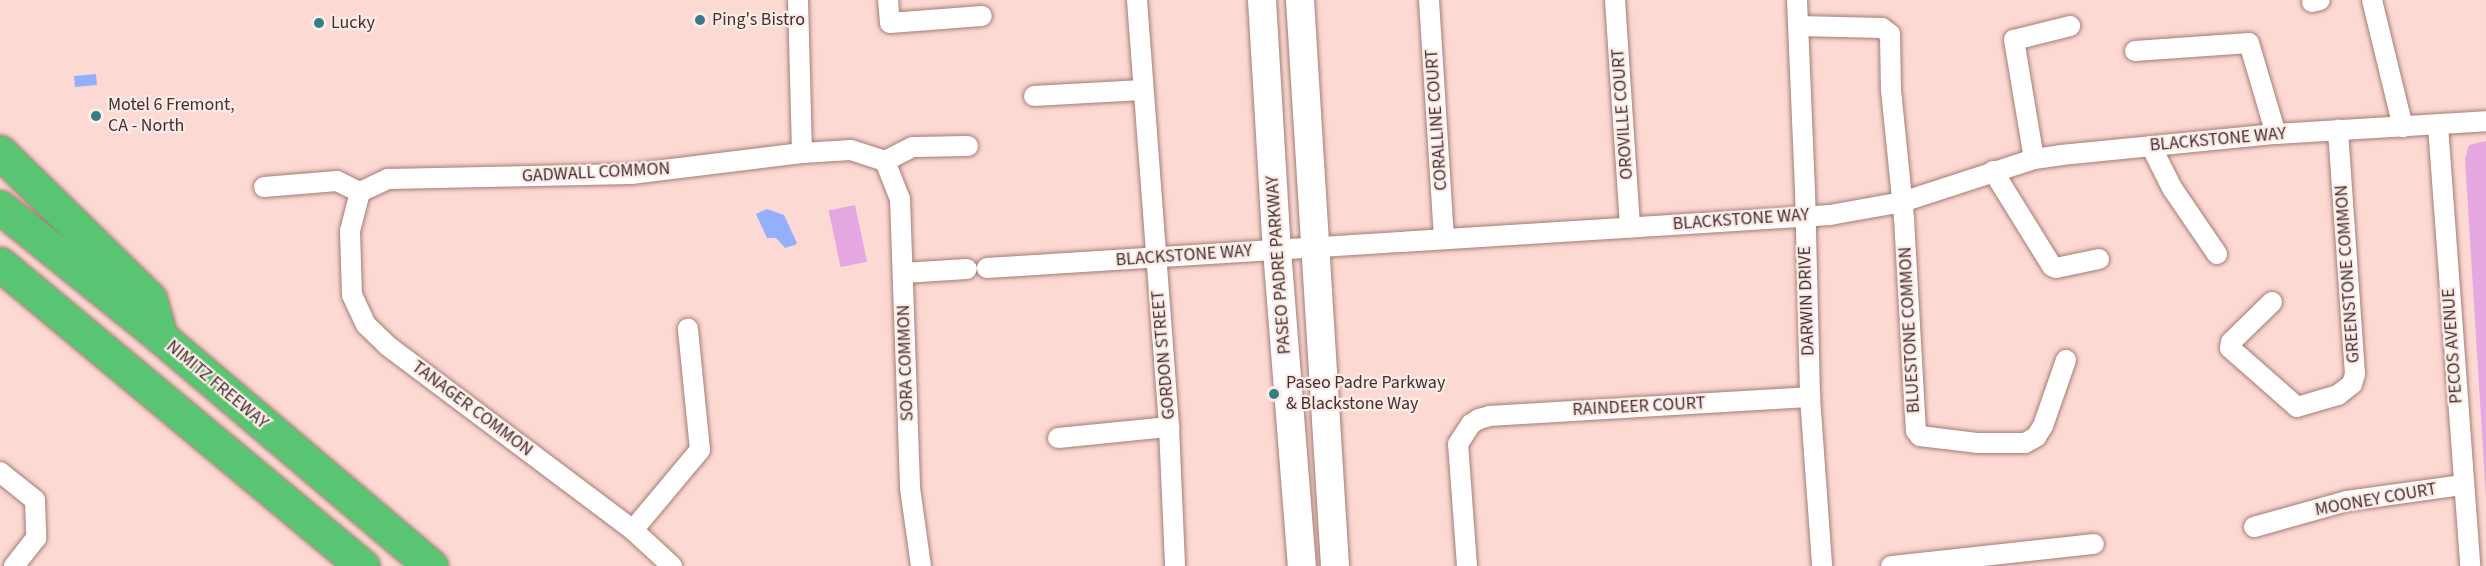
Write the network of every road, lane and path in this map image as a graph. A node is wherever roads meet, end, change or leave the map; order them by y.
1 (798, 0) edge
2 (888, 0) edge
3 (1137, 0) edge
4 (1262, 0) edge
5 (1300, 0) edge
6 (1429, 0) edge
7 (1615, 0) edge
8 (1797, 0) edge
9 (2372, 0) edge
10 (982, 16) dead end
11 (1799, 26) junction
12 (2070, 26) dead end
13 (2135, 51) dead end
14 (1142, 90) junction
15 (1034, 96) dead end
16 (2486, 121) edge
17 (2438, 126) junction
18 (2403, 127) junction
19 (2338, 130) junction
20 (2276, 134) junction
21 (968, 146) dead end
22 (2151, 146) junction
23 (0, 152) edge
24 (802, 153) junction
25 (2034, 159) junction
26 (885, 161) junction
27 (1993, 171) junction
28 (264, 187) dead end
29 (357, 200) junction
30 (1902, 202) junction
31 (0, 207) edge
32 (1805, 216) junction
33 (1630, 228) junction
34 (1444, 239) junction
35 (1317, 248) junction
36 (1277, 250) junction
37 (2217, 254) dead end
38 (1156, 258) junction
39 (2099, 259) dead end
40 (0, 264) edge
41 (987, 268) dead end
42 (967, 269) dead end
43 (903, 273) junction
44 (0, 288) edge
45 (0, 293) edge
46 (2272, 302) dead end
47 (27, 311) junction
48 (688, 329) dead end
49 (161, 337) junction
50 (2066, 360) dead end
51 (1810, 397) junction
52 (1169, 427) junction
53 (1058, 438) dead end
54 (0, 472) edge
55 (2463, 485) junction
56 (2254, 527) dead end
57 (633, 530) junction
58 (2094, 544) dead end
59 (14, 566) edge
60 (334, 566) edge
61 (363, 566) edge
62 (431, 566) edge
63 (672, 566) edge
64 (921, 566) edge
65 (1175, 566) edge
66 (1302, 566) edge
67 (1335, 566) edge
68 (1467, 566) edge
69 (1822, 566) edge
70 (1891, 566) edge
71 (2470, 566) edge

1 - 24 street
2 - 10 street
3 - 14 street, GORDON STREET
4 - 36 main road, PASEO PADRE PARKWAY
5 - 35 main road
6 - 34 street, CORALLINE COURT
7 - 33 street, OROVILLE COURT
8 - 11 street, DARWIN DRIVE
9 - 18 street
11 - 30 street
11 - 32 street, DARWIN DRIVE
12 - 25 street
13 - 20 street
14 - 15 street
14 - 38 street, GORDON STREET
16 - 17 street, BLACKSTONE WAY
17 - 18 street, BLACKSTONE WAY
17 - 55 street, PECOS AVENUE
18 - 19 street, BLACKSTONE WAY
19 - 20 street, BLACKSTONE WAY
19 - 46 street, GREENSTONE COMMON
20 - 22 street, BLACKSTONE WAY
21 - 26 street
22 - 25 street, BLACKSTONE WAY
22 - 37 street
23 - 49 highway
24 - 26 street, GADWALL COMMON
24 - 29 street, GADWALL COMMON
25 - 27 street, BLACKSTONE WAY
26 - 43 street, SORA COMMON
27 - 30 street, BLACKSTONE WAY
27 - 39 street
28 - 29 street
29 - 57 street, TANAGER COMMON
30 - 32 street, BLACKSTONE WAY
30 - 50 street, BLUESTONE COMMON
31 - 49 highway, NIMITZ FREEWAY
32 - 33 street, BLACKSTONE WAY
32 - 51 street, DARWIN DRIVE
33 - 34 street, BLACKSTONE WAY
34 - 35 street, BLACKSTONE WAY
35 - 36 street, BLACKSTONE WAY
35 - 67 main road
36 - 38 street, BLACKSTONE WAY
36 - 66 main road, PASEO PADRE PARKWAY
38 - 41 street, BLACKSTONE WAY
38 - 52 street, GORDON STREET
40 - 61 highway
42 - 43 street
43 - 64 street, SORA COMMON
44 - 47 highway
45 - 47 highway
47 - 60 highway
48 - 57 street
49 - 62 highway, NIMITZ FREEWAY
51 - 68 street, RAINDEER COURT
51 - 69 street, DARWIN DRIVE
52 - 53 street
52 - 65 street, GORDON STREET
54 - 59 street
55 - 56 street, MOONEY COURT
55 - 71 street, PECOS AVENUE
57 - 63 street, TANAGER COMMON
58 - 70 street

